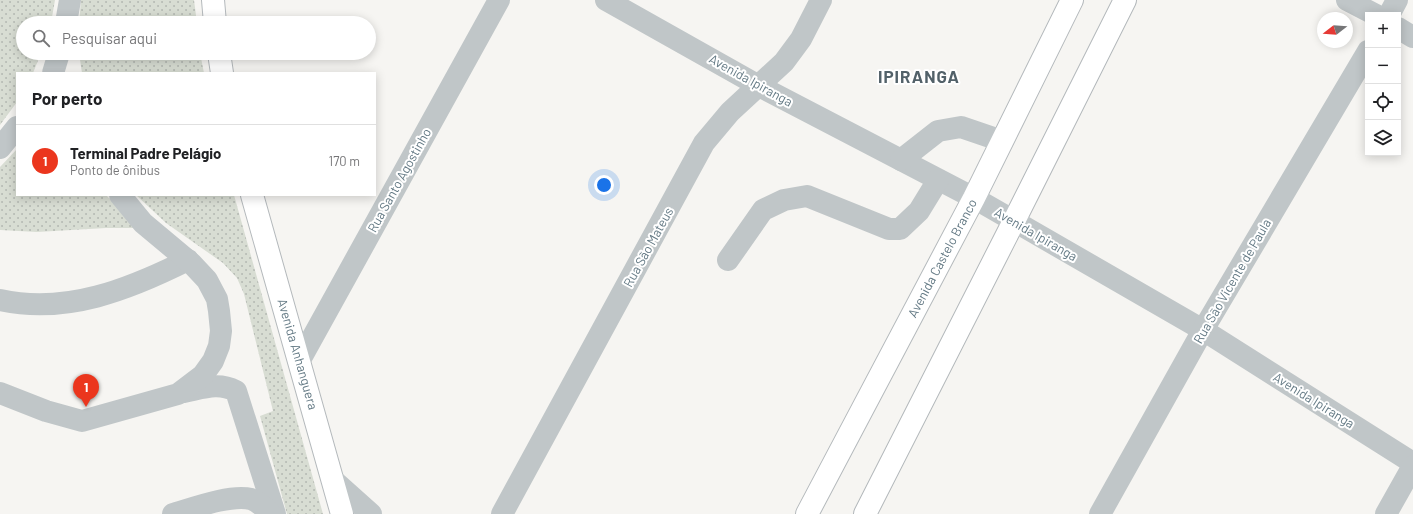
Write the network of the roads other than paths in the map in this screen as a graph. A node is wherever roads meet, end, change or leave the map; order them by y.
1 (70, 0) edge
2 (213, 0) edge
3 (499, 0) edge
4 (606, 0) edge
5 (822, 0) edge
6 (1072, 0) edge
7 (1125, 0) edge
8 (1347, 0) edge
9 (1398, 0) edge
10 (1370, 12) edge
11 (1391, 12) edge
12 (67, 16) edge
13 (214, 16) edge
14 (1401, 30) edge
15 (1413, 37) edge
16 (1365, 56) edge
17 (56, 60) edge
18 (68, 60) edge
19 (220, 60) edge
20 (53, 72) edge
21 (69, 72) edge
22 (222, 72) edge
23 (760, 86) junction
24 (16, 128) edge
25 (1002, 141) junction
26 (0, 148) edge
27 (901, 160) junction
28 (938, 180) junction
29 (121, 196) edge
30 (252, 196) edge
31 (974, 198) junction
32 (1014, 222) junction
33 (188, 260) junction
34 (728, 260) dead end
35 (0, 300) edge
36 (1203, 330) junction
37 (300, 360) junction
38 (0, 393) edge
39 (178, 394) junction
40 (1413, 464) edge
41 (333, 480) junction
42 (173, 514) edge
43 (271, 514) edge
44 (275, 514) edge
45 (342, 514) edge
46 (371, 514) edge
47 (502, 514) edge
48 (807, 514) edge
49 (865, 514) edge
50 (1100, 514) edge
51 (1386, 514) edge

1 - 12 street
2 - 13 main road
3 - 37 street, Rua Santo Agostinho
4 - 23 street, Avenida Ipiranga
5 - 23 street, Rua São Mateus
6 - 25 main road, Avenida Castelo Branco
7 - 32 main road
8 - 10 street
9 - 11 street
14 - 15 street
16 - 36 street, Rua São Vicente de Paula
17 - 20 street
18 - 21 street
19 - 22 main road
23 - 27 street, Avenida Ipiranga
23 - 47 street, Rua São Mateus
24 - 26 street
25 - 27 street
25 - 31 main road, Avenida Castelo Branco
27 - 28 street, Avenida Ipiranga
28 - 31 street, Avenida Ipiranga
28 - 34 street
29 - 33 street
30 - 37 main road, Avenida Anhanguera
31 - 32 street, Avenida Ipiranga
31 - 48 main road, Avenida Castelo Branco
32 - 36 street, Avenida Ipiranga
32 - 49 main road
33 - 35 street
33 - 39 street
36 - 40 street, Avenida Ipiranga
36 - 50 street, Rua São Vicente de Paula
37 - 41 main road, Avenida Anhanguera
38 - 39 street
39 - 44 street
40 - 51 street
41 - 45 main road, Avenida Anhanguera
41 - 46 street
42 - 43 street

